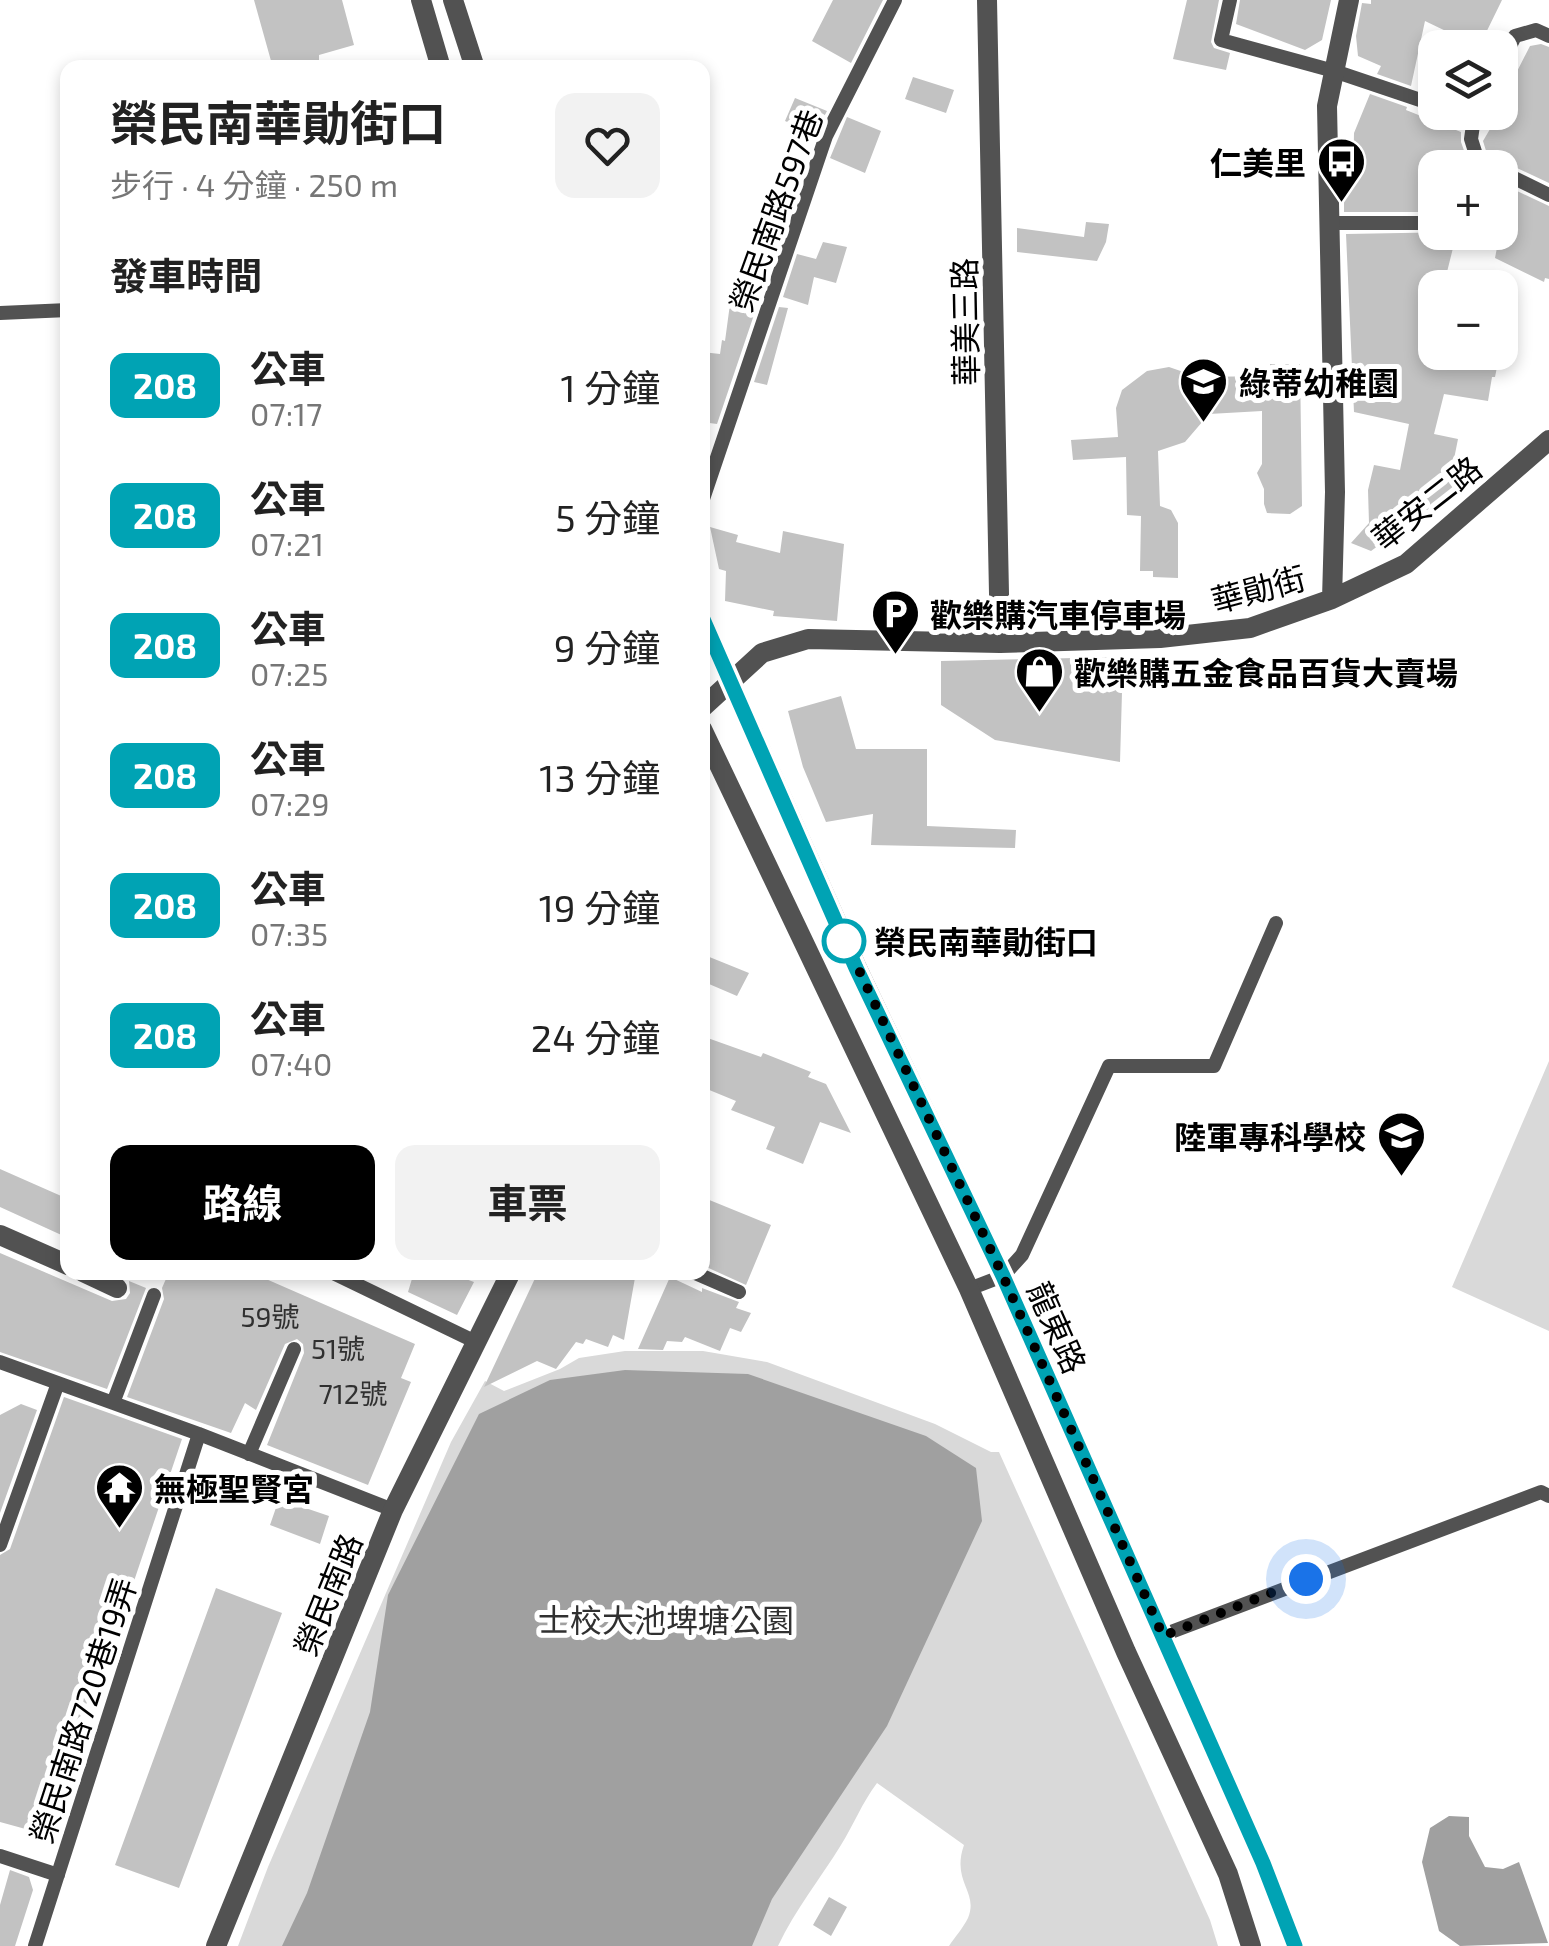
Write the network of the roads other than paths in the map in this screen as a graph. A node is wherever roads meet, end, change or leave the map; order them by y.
1 (421, 0) edge
2 (452, 0) edge
3 (895, 0) edge
4 (986, 0) edge
5 (1230, 0) edge
6 (1348, 0) edge
7 (1518, 35) edge
8 (1549, 36) edge
9 (439, 60) edge
10 (473, 60) edge
11 (1334, 71) junction
12 (1418, 99) edge
13 (1518, 180) edge
14 (1549, 195) edge
15 (1329, 223) junction
16 (1418, 223) edge
17 (60, 310) edge
18 (0, 313) edge
19 (1549, 440) edge
20 (710, 478) edge
21 (1332, 599) junction
22 (710, 634) edge
23 (1000, 643) junction
24 (733, 682) junction
25 (710, 701) edge
26 (710, 746) edge
27 (1276, 923) dead end
28 (0, 1234) edge
29 (60, 1261) edge
30 (1003, 1276) junction
31 (710, 1279) edge
32 (100, 1280) edge
33 (348, 1280) edge
34 (507, 1280) edge
35 (117, 1288) dead end
36 (969, 1290) junction
37 (739, 1292) dead end
38 (154, 1295) dead end
39 (478, 1343) junction
40 (294, 1350) dead end
41 (0, 1362) edge
42 (58, 1383) junction
43 (113, 1403) junction
44 (199, 1434) junction
45 (248, 1454) junction
46 (1549, 1496) edge
47 (393, 1510) junction
48 (0, 1544) edge
49 (1163, 1636) junction
50 (0, 1856) edge
51 (58, 1875) junction
52 (35, 1946) edge
53 (216, 1946) edge
54 (1251, 1946) edge
55 (1296, 1946) edge

1 - 9 street
2 - 10 street
3 - 20 lane, 榮民南路597巷
4 - 23 street, 華美三路
5 - 11 lane
6 - 11 street, 華勛街
7 - 8 lane
11 - 12 lane
11 - 15 street, 華勛街
13 - 14 lane
15 - 16 lane
15 - 21 street, 華勛街
17 - 18 lane
19 - 21 street, 華安二路
21 - 23 street, 華勛街
22 - 24 street
23 - 24 street, 華勛街
24 - 25 street
24 - 30 street, 龍東路
26 - 36 street, 龍東路
27 - 30 lane
28 - 29 street
30 - 36 lane
30 - 49 street, 龍東路
31 - 37 lane
32 - 35 street
33 - 39 lane
34 - 39 street, 榮民南路
36 - 54 street, 龍東路
38 - 43 lane
39 - 47 street, 榮民南路
40 - 45 lane
41 - 42 lane
42 - 43 lane
42 - 48 lane
43 - 44 lane
44 - 45 lane
44 - 51 lane, 榮民南路720巷19弄
45 - 47 lane
46 - 49 lane
47 - 53 street, 榮民南路
49 - 55 street, 龍東路
50 - 51 lane
51 - 52 lane, 榮民南路720巷19弄

